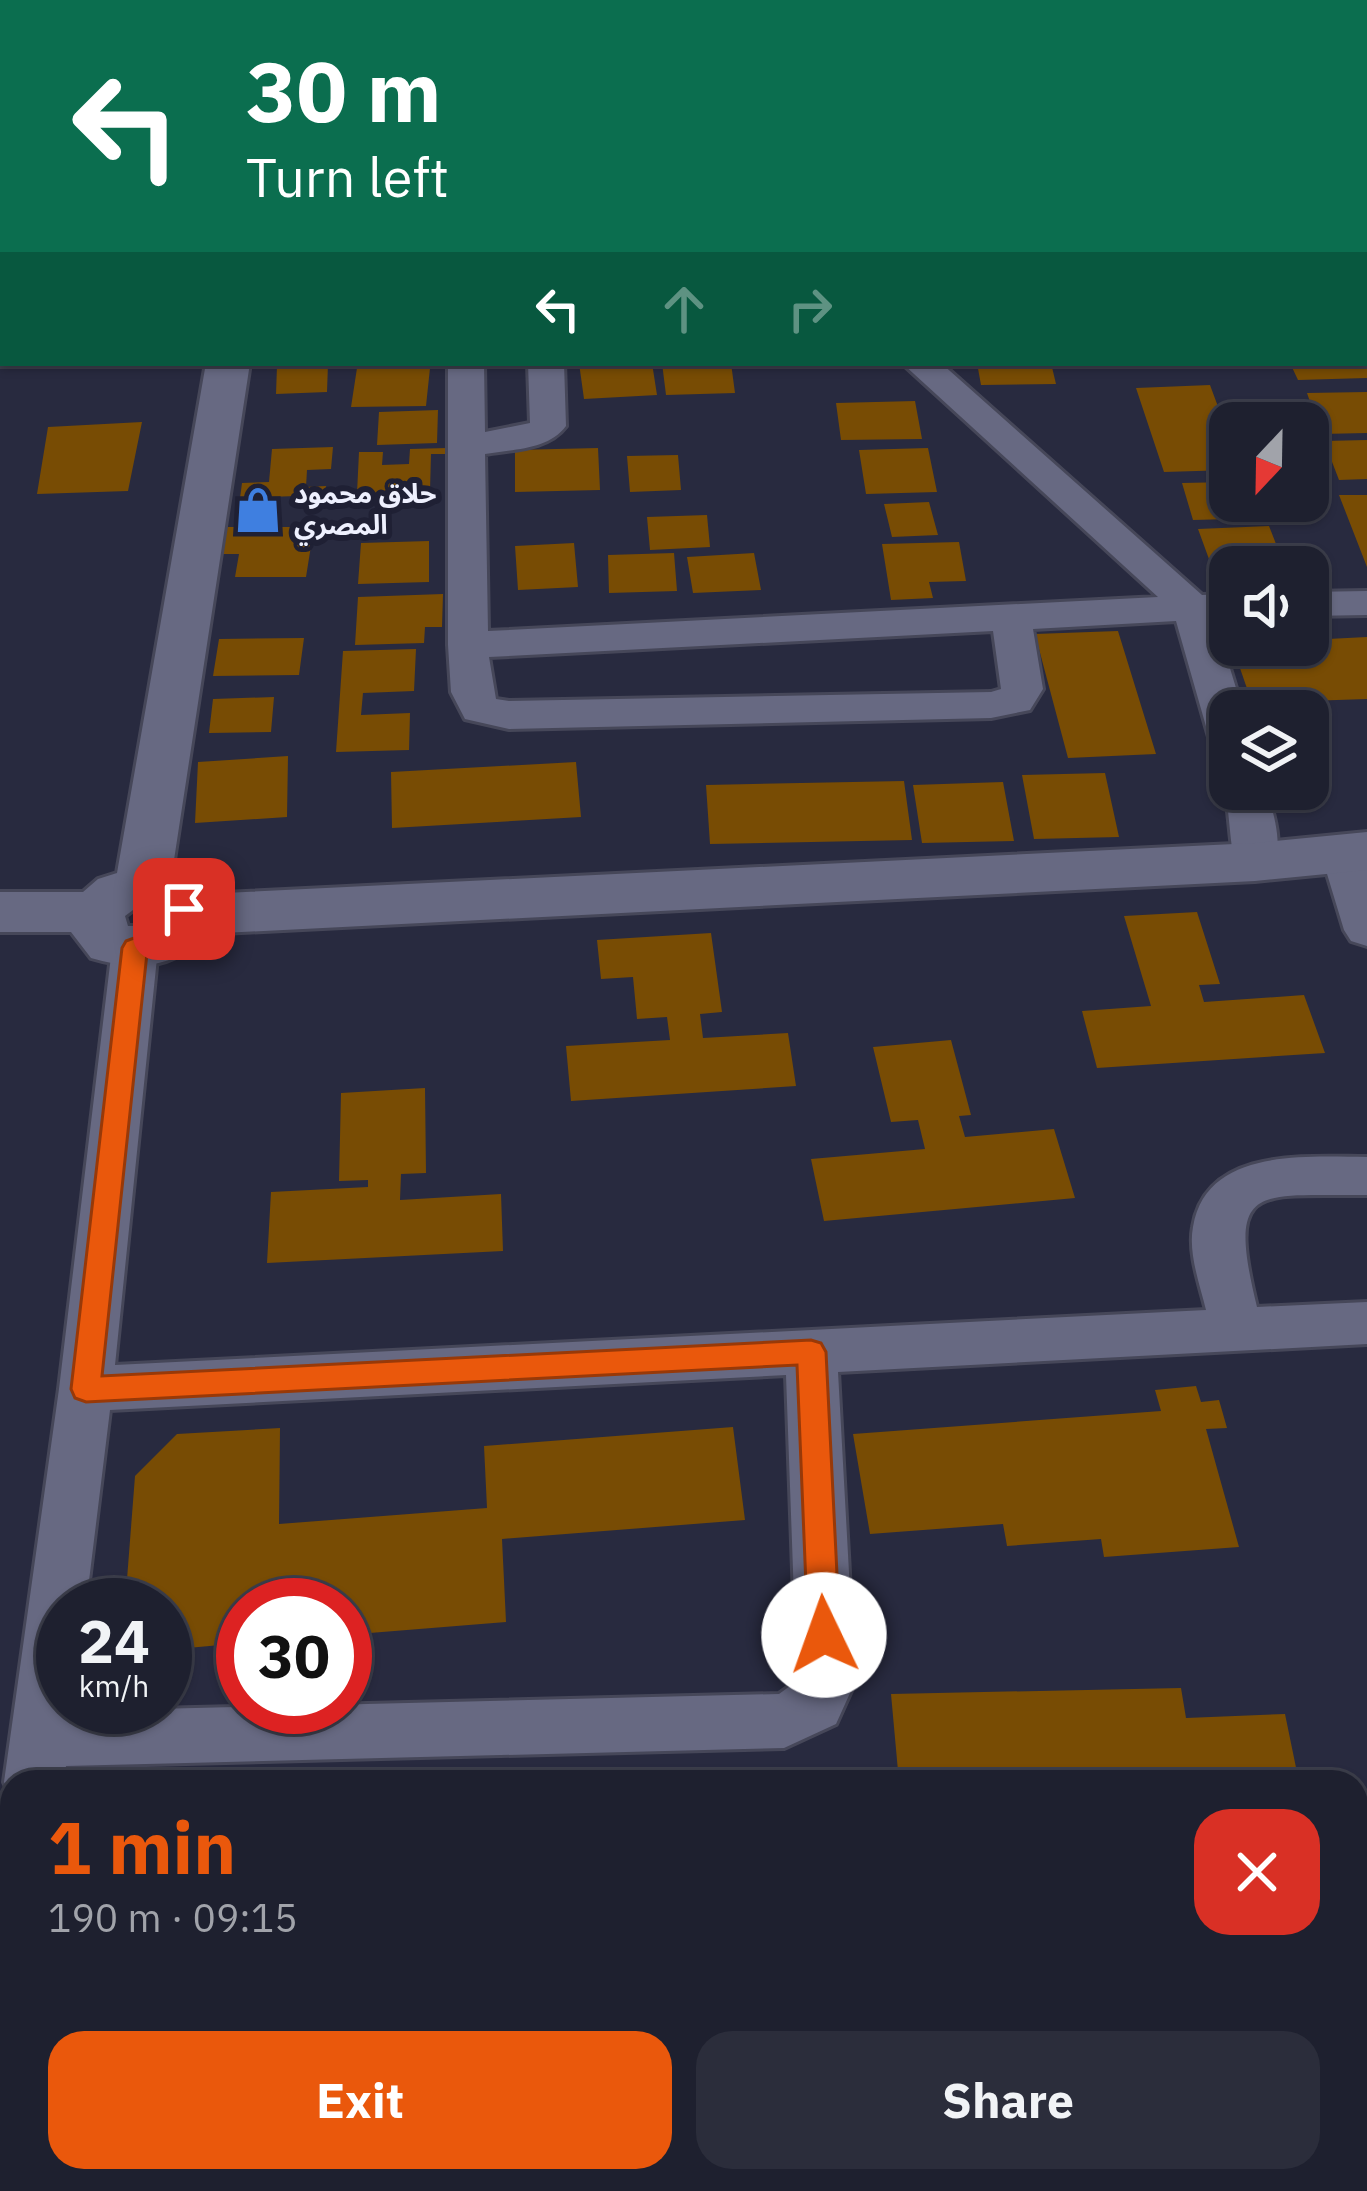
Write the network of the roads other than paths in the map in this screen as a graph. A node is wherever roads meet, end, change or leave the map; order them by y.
1 (229, 366) edge
2 (466, 366) edge
3 (546, 366) edge
4 (924, 366) edge
5 (468, 446) junction
6 (1367, 603) edge
7 (1209, 604) edge
8 (1329, 604) edge
9 (1209, 606) edge
10 (1011, 616) junction
11 (468, 645) junction
12 (1251, 810) edge
13 (1355, 853) edge
14 (1255, 862) junction
15 (0, 912) edge
16 (139, 915) junction
17 (1367, 930) edge
18 (1367, 1176) edge
19 (1367, 1323) edge
20 (1237, 1330) junction
21 (811, 1352) junction
22 (86, 1389) junction
23 (37, 1760) edge

1 - 16 street
2 - 5 street
3 - 5 street
4 - 7 street
5 - 11 street
6 - 8 street
9 - 10 street
10 - 11 street
10 - 11 street
12 - 14 street
13 - 14 street
13 - 17 street
14 - 16 street
15 - 16 street
16 - 22 street
18 - 20 street
19 - 20 street
20 - 21 street
21 - 22 street
21 - 23 street
22 - 23 street

